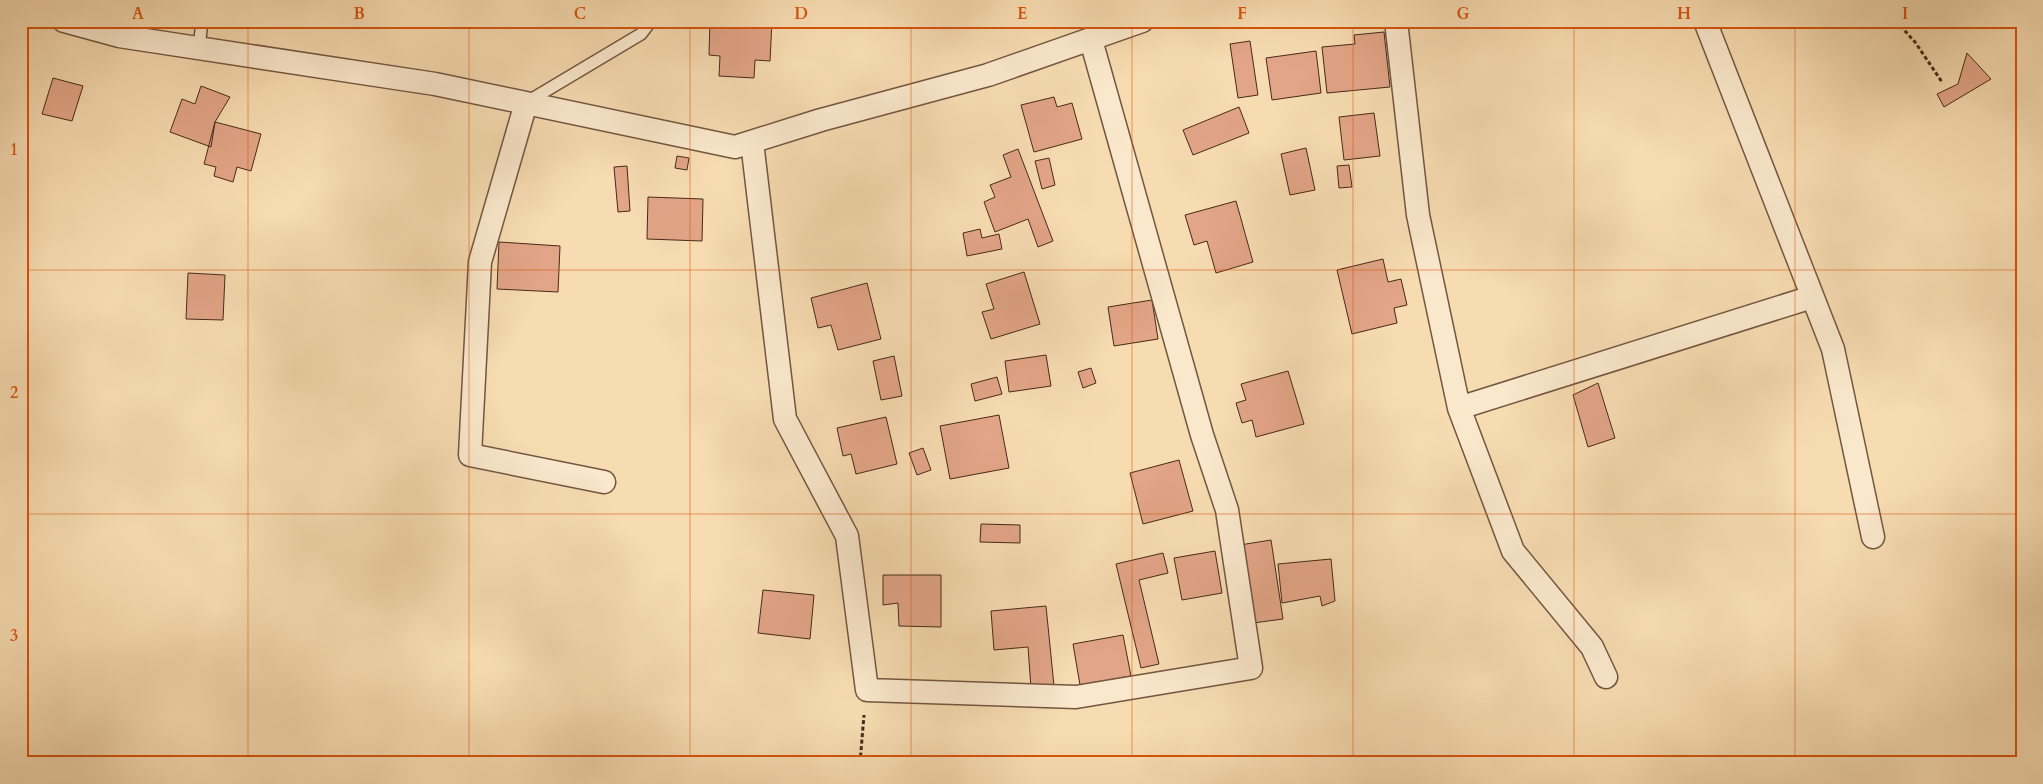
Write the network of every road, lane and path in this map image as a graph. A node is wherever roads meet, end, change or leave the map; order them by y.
1 (64, 21) edge
2 (202, 21) edge
3 (651, 21) edge
4 (1142, 21) edge
5 (1396, 21) edge
6 (1705, 21) edge
7 (1896, 21) edge
8 (1091, 40) junction
9 (199, 48) junction
10 (1942, 82) dead end
11 (526, 103) junction
12 (752, 142) junction
13 (1812, 297) junction
14 (1459, 408) junction
15 (604, 482) dead end
16 (1873, 537) dead end
17 (1606, 677) dead end
18 (867, 690) junction
19 (860, 763) edge

1 - 9 street
2 - 9 lane
3 - 11 lane
4 - 8 street
5 - 14 street
6 - 13 street
7 - 10 path
8 - 12 street
8 - 18 street
9 - 11 street
11 - 12 street
11 - 15 street
12 - 18 street
13 - 14 street
13 - 16 street
14 - 17 street
18 - 19 path

